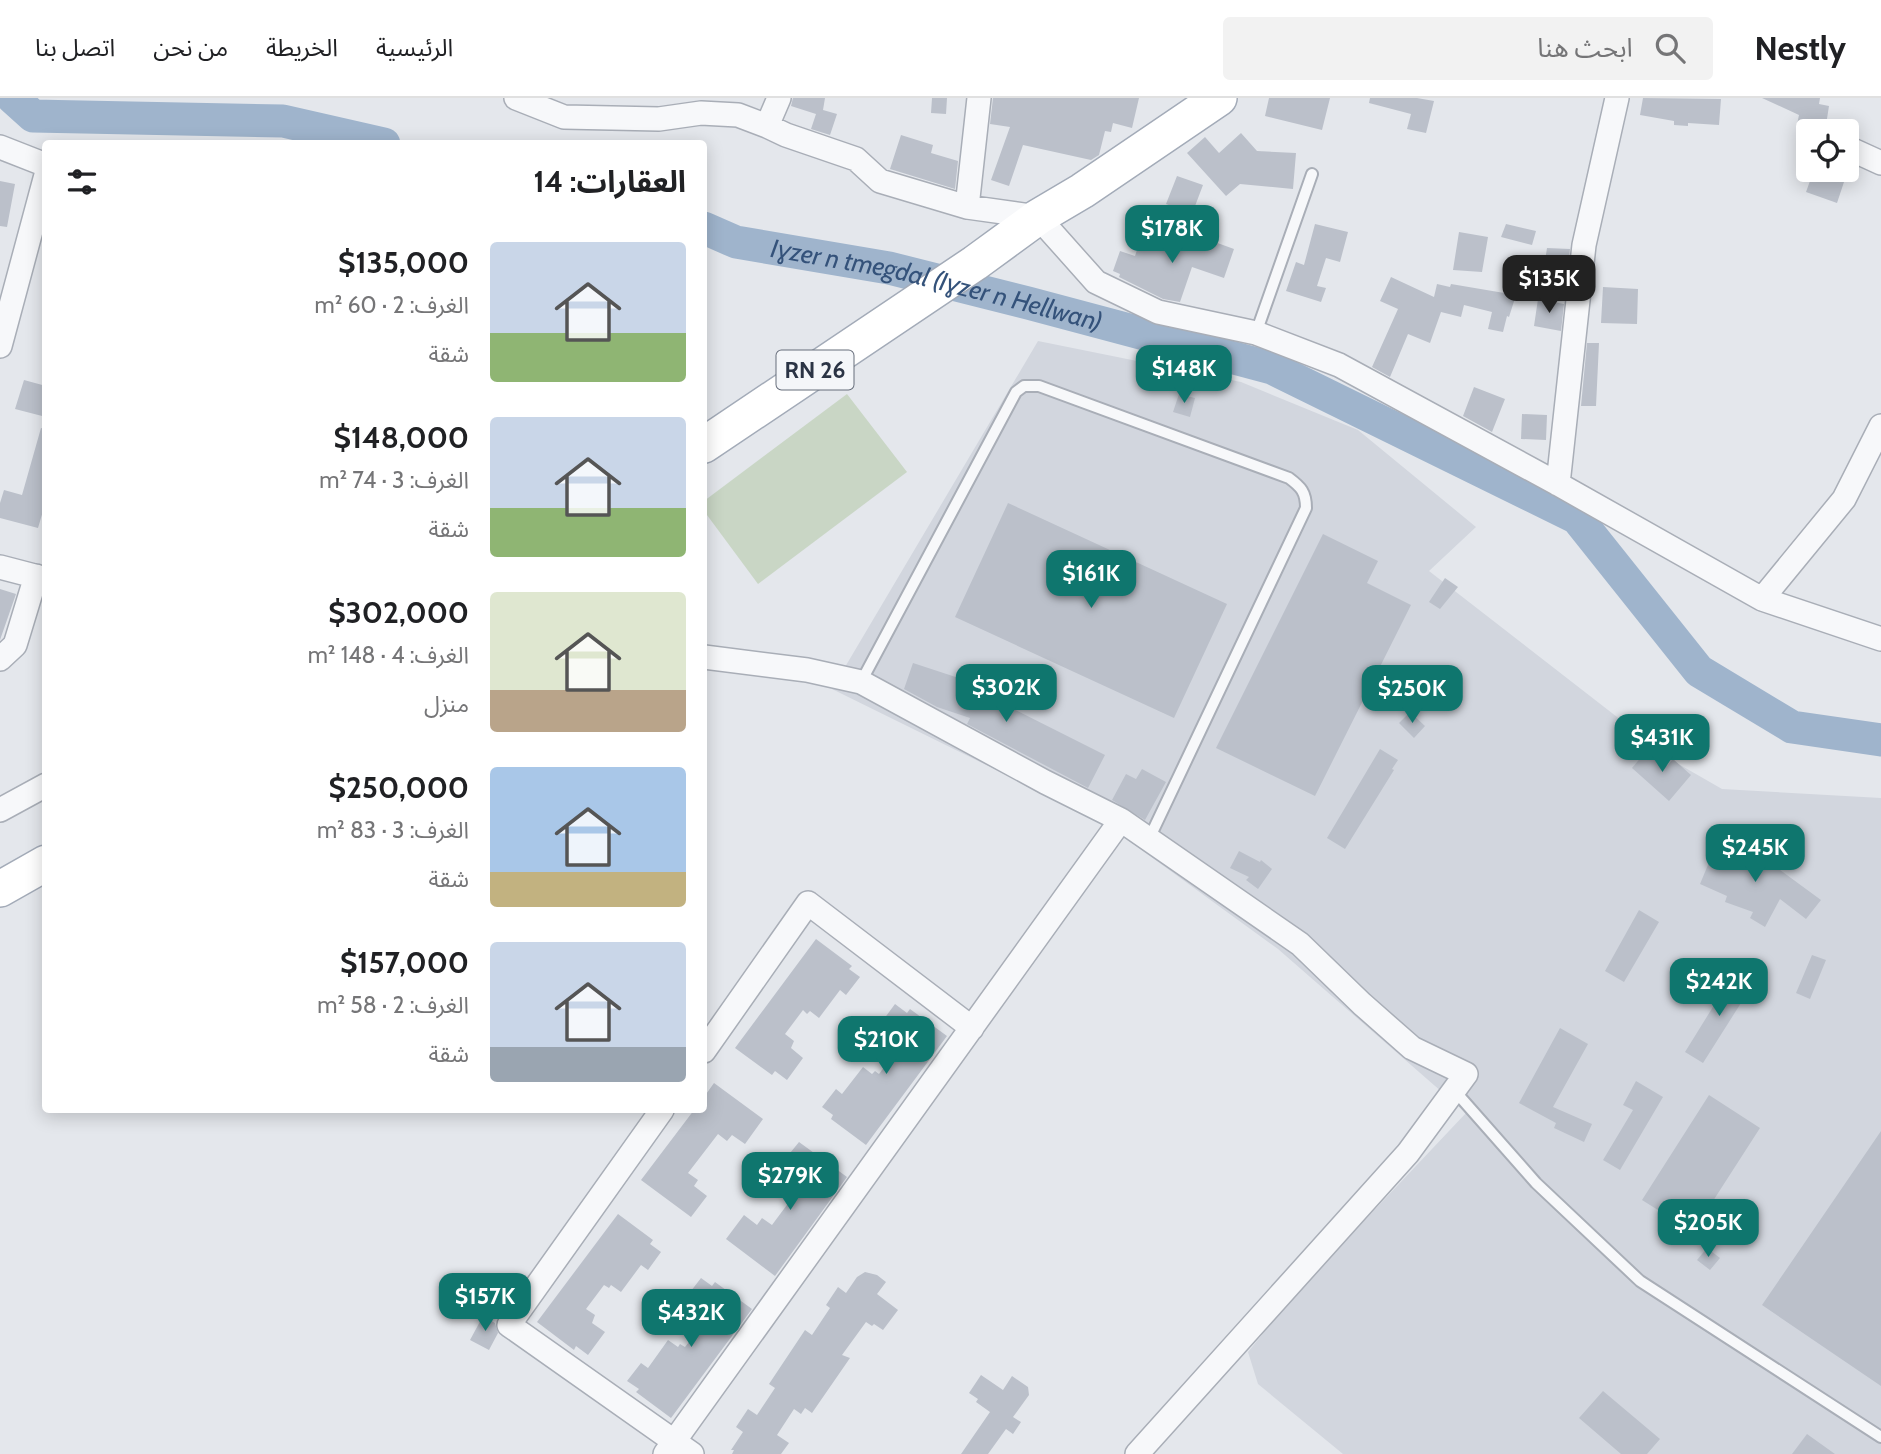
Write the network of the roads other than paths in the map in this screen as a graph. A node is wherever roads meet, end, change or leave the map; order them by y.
1 (516, 98) edge
2 (779, 98) edge
3 (979, 98) edge
4 (1219, 98) edge
5 (1616, 98) edge
6 (675, 107) edge
7 (767, 126) junction
8 (0, 147) edge
9 (1859, 153) edge
10 (42, 163) edge
11 (1881, 163) edge
12 (1312, 173) dead end
13 (42, 190) edge
14 (967, 207) junction
15 (1038, 217) junction
16 (1256, 333) junction
17 (0, 346) edge
18 (1881, 426) edge
19 (707, 443) edge
20 (1558, 484) junction
21 (0, 567) edge
22 (41, 578) edge
23 (1762, 599) junction
24 (1881, 639) edge
25 (707, 657) edge
26 (0, 659) edge
27 (861, 682) junction
28 (42, 787) edge
29 (0, 810) edge
30 (1121, 820) junction
31 (1149, 839) junction
32 (42, 865) edge
33 (0, 889) edge
34 (972, 1028) junction
35 (707, 1047) edge
36 (1454, 1090) junction
37 (660, 1113) edge
38 (1881, 1437) edge
39 (677, 1450) edge
40 (1137, 1454) edge

1 - 6 street
2 - 7 street
3 - 14 street
4 - 15 main road, RN 26
5 - 20 street
6 - 7 street
7 - 14 street
8 - 10 street
9 - 11 street
12 - 16 lane
13 - 17 street
14 - 15 street
15 - 16 street
15 - 19 main road, RN 26
16 - 20 street
18 - 23 street
20 - 23 street
21 - 22 street
22 - 26 street
23 - 24 street
25 - 27 street
27 - 30 street
27 - 31 lane
28 - 29 street
30 - 31 street
30 - 34 street
31 - 36 street
32 - 33 main road
34 - 35 street
34 - 39 street
36 - 38 lane
36 - 40 street
37 - 39 street

